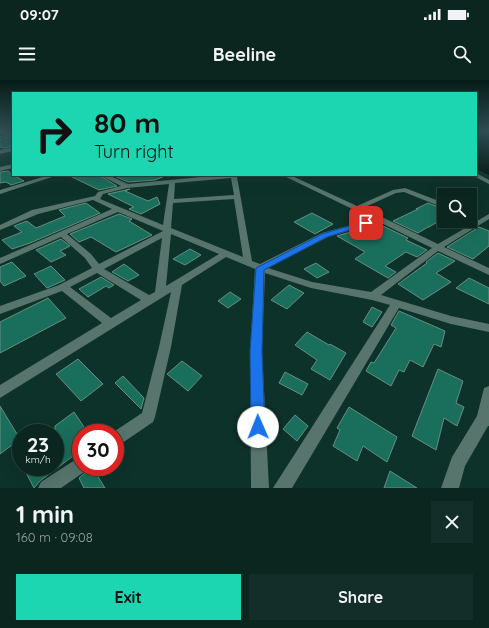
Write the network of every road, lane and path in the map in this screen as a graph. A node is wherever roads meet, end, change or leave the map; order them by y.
1 (12, 149) edge
2 (0, 152) edge
3 (12, 166) edge
4 (0, 169) edge
5 (52, 176) edge
6 (105, 176) edge
7 (184, 176) edge
8 (223, 176) edge
9 (237, 176) edge
10 (287, 176) edge
11 (477, 176) edge
12 (193, 179) junction
13 (172, 182) junction
14 (489, 182) edge
15 (127, 186) junction
16 (0, 192) edge
17 (98, 197) junction
18 (237, 197) junction
19 (170, 201) junction
20 (437, 203) edge
21 (358, 208) junction
22 (118, 209) junction
23 (489, 216) edge
24 (380, 219) junction
25 (477, 220) edge
26 (480, 221) junction
27 (0, 228) edge
28 (167, 231) junction
29 (62, 234) junction
30 (438, 247) junction
31 (225, 254) junction
32 (0, 261) edge
33 (248, 263) junction
34 (260, 268) junction
35 (97, 269) junction
36 (489, 272) edge
37 (178, 282) junction
38 (63, 287) junction
39 (160, 293) junction
40 (373, 296) junction
41 (149, 300) junction
42 (396, 304) junction
43 (0, 310) edge
44 (110, 324) junction
45 (489, 328) edge
46 (0, 392) edge
47 (489, 392) edge
48 (486, 419) edge
49 (124, 433) edge
50 (72, 470) edge
51 (47, 488) edge
52 (260, 488) edge
53 (282, 488) edge
54 (450, 488) edge

1 - 2 street
3 - 4 street
5 - 16 street
6 - 15 street
7 - 12 street
8 - 12 street
9 - 18 street
10 - 21 street
11 - 14 street
12 - 13 street
13 - 15 street
13 - 19 street
15 - 17 street
17 - 22 street
17 - 27 street
18 - 19 street
18 - 33 street
19 - 28 street
20 - 21 street
21 - 24 street
22 - 28 street
22 - 29 street
23 - 26 street
24 - 30 street
24 - 34 street
25 - 26 street
26 - 30 street
28 - 31 street
28 - 35 street
28 - 39 street
29 - 32 street
29 - 35 street
30 - 36 street
30 - 40 street
31 - 33 street
31 - 37 street
33 - 34 street
34 - 40 street
34 - 52 street
35 - 38 street
35 - 41 street
37 - 39 street
37 - 49 street
38 - 43 street
38 - 44 street
39 - 41 street
40 - 42 street
41 - 44 street
42 - 45 street
42 - 53 street
44 - 46 street
47 - 48 street
48 - 54 street
50 - 51 street

